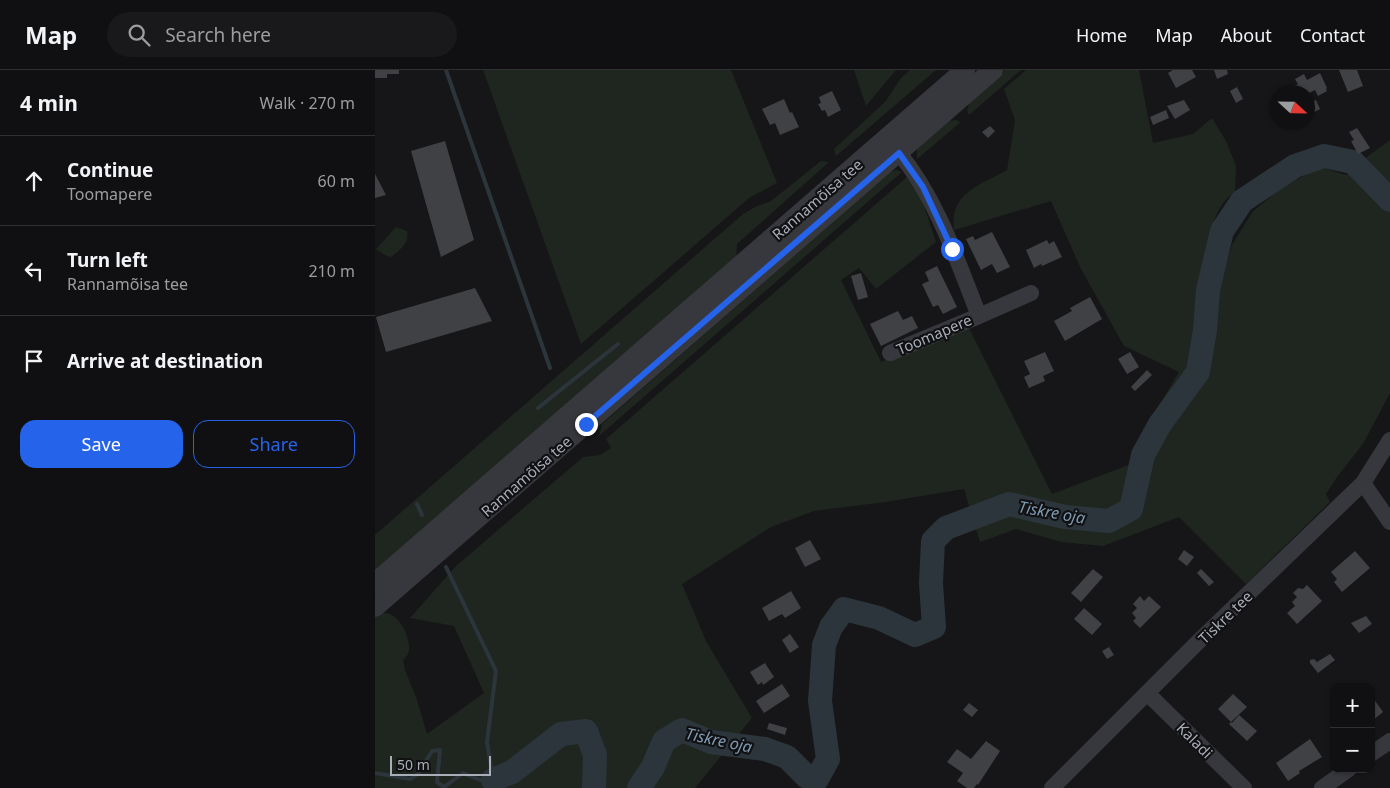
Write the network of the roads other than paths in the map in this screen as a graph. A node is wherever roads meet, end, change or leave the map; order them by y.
1 (965, 70) edge
2 (993, 70) edge
3 (899, 153) junction
4 (1031, 293) dead end
5 (979, 316) junction
6 (890, 353) dead end
7 (1390, 440) edge
8 (1363, 483) junction
9 (1390, 522) edge
10 (375, 583) edge
11 (375, 607) edge
12 (1147, 692) junction
13 (1390, 740) edge
14 (1375, 751) edge
15 (1343, 773) edge
16 (1052, 788) edge
17 (1244, 788) edge
18 (1322, 788) edge

1 - 10 street, Rannamõisa tee
2 - 3 street, Rannamõisa tee
3 - 5 street, Toomapere
3 - 11 street, Rannamõisa tee
4 - 5 street, Toomapere
5 - 6 street, Toomapere
7 - 8 street, Tiskre tee
8 - 9 street
8 - 12 street, Tiskre tee
12 - 16 street, Tiskre tee
12 - 17 street, Kaladi
13 - 14 street
15 - 18 street

